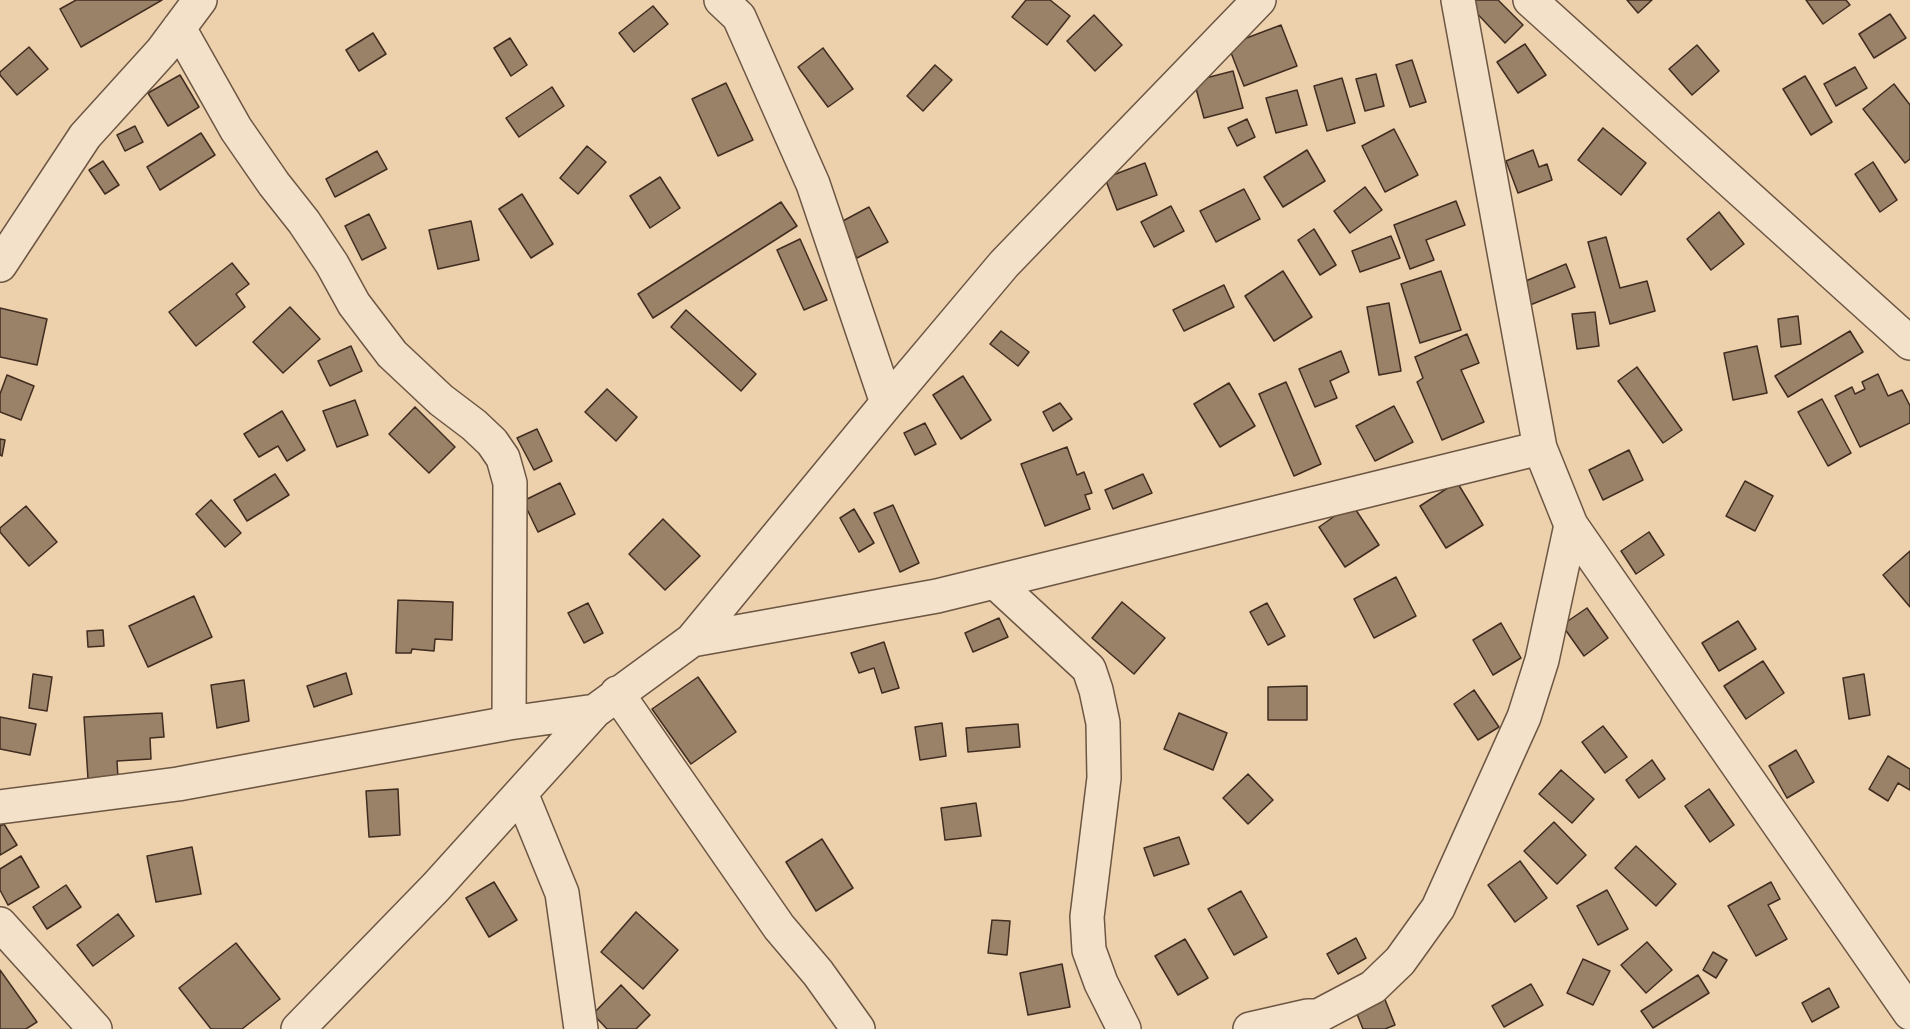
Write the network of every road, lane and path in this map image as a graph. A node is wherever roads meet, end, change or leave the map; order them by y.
1 (200, 0) edge
2 (1259, 0) edge
3 (1458, 0) edge
4 (1530, 0) edge
5 (734, 6) edge
6 (179, 28) junction
7 (0, 266) edge
8 (1910, 343) edge
9 (886, 403) junction
10 (1540, 448) junction
11 (1571, 525) junction
12 (995, 582) junction
13 (692, 639) junction
14 (606, 702) junction
15 (509, 723) junction
16 (521, 793) junction
17 (0, 807) edge
18 (0, 924) edge
19 (1910, 1013) edge
20 (1324, 1022) edge
21 (95, 1029) edge
22 (298, 1029) edge
23 (580, 1029) edge
24 (858, 1029) edge
25 (1124, 1029) edge
26 (1250, 1029) edge

1 - 6 street
2 - 9 street
3 - 10 street
4 - 8 street
5 - 9 street
6 - 7 street
6 - 15 street
9 - 13 street
10 - 11 street
10 - 12 street
11 - 19 street
11 - 20 street
12 - 13 street
12 - 25 street
13 - 14 street
14 - 15 street
14 - 16 street
14 - 24 street
15 - 17 street
16 - 22 street
16 - 23 street
18 - 21 street
20 - 26 street

